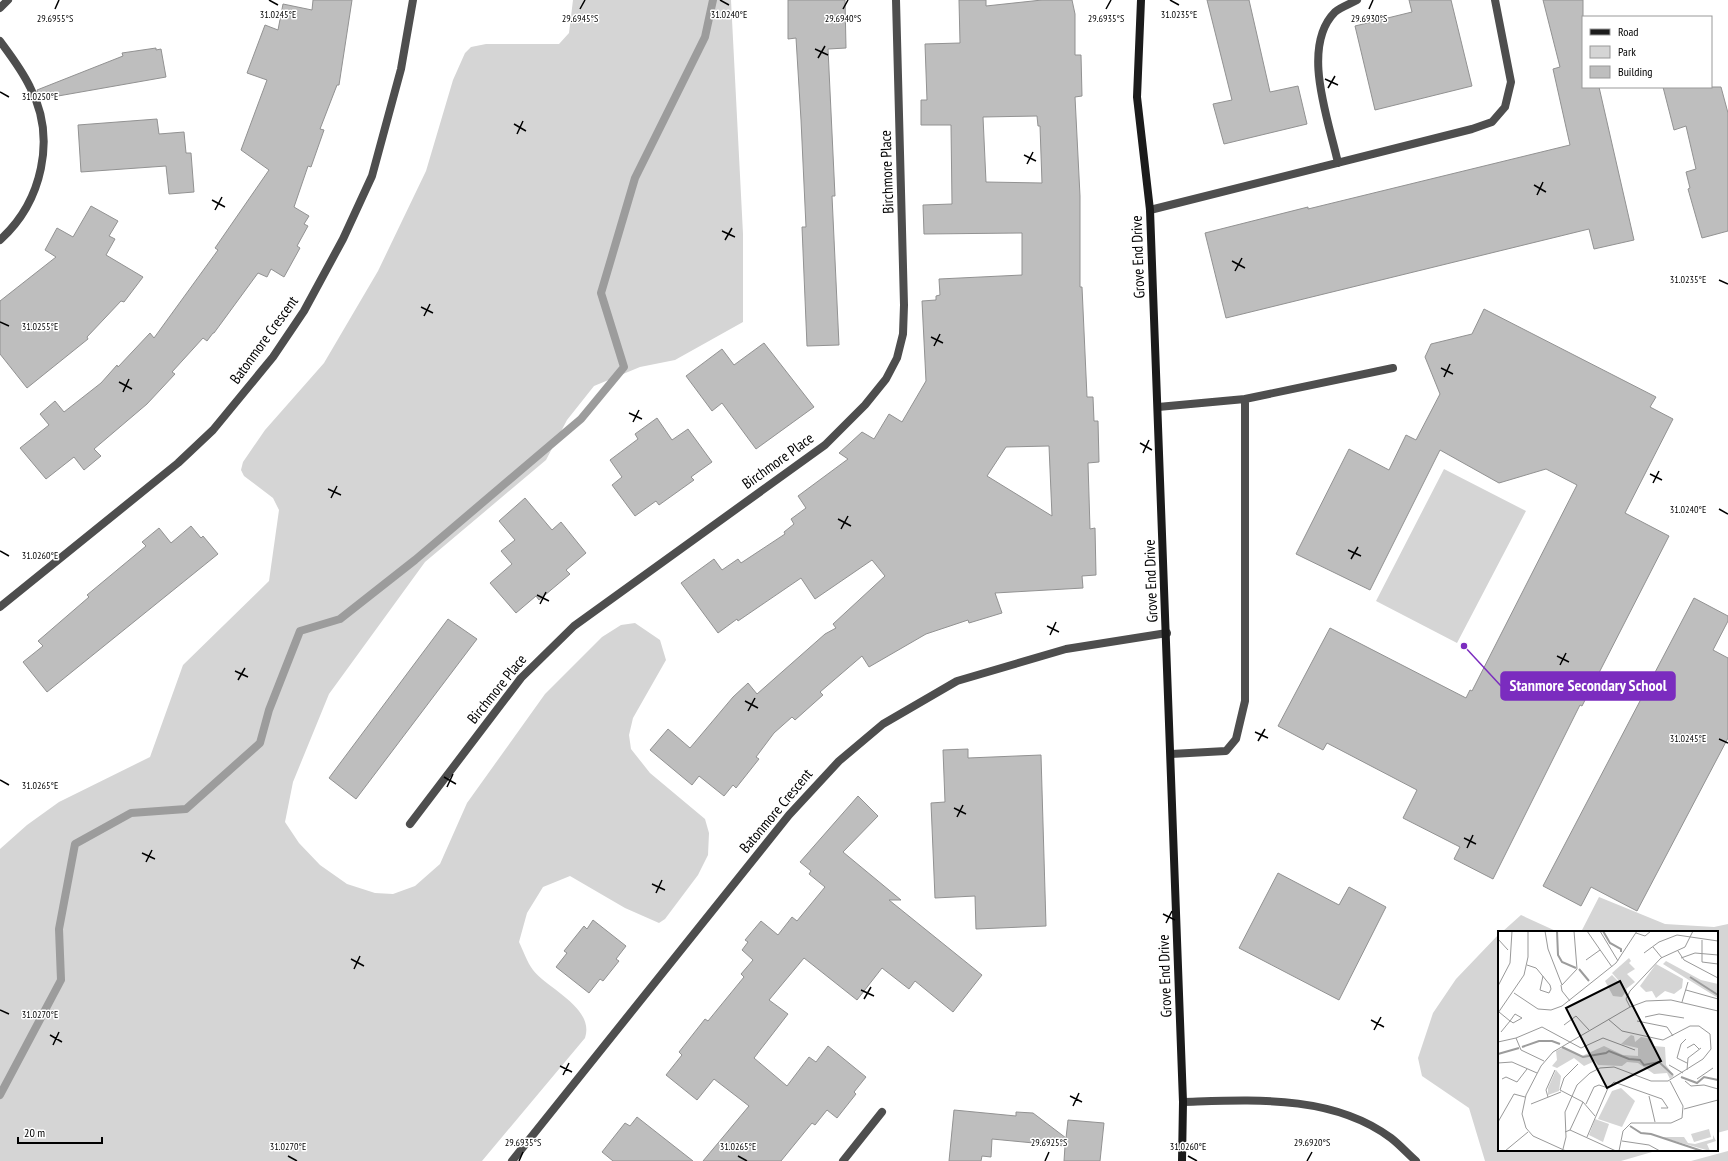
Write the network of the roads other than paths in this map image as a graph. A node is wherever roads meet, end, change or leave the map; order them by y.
1 (8, 0) edge
2 (413, 0) edge
3 (896, 0) edge
4 (1141, 0) edge
5 (1357, 0) edge
6 (1495, 0) edge
7 (0, 8) edge
8 (0, 41) edge
9 (1338, 163) junction
10 (1150, 210) junction
11 (0, 240) edge
12 (1393, 368) dead end
13 (1245, 399) junction
14 (1158, 407) junction
15 (0, 607) edge
16 (1167, 633) junction
17 (1171, 754) junction
18 (410, 824) dead end
19 (1183, 1102) junction
20 (882, 1112) dead end
21 (512, 1161) edge
22 (843, 1161) edge
23 (1182, 1161) edge
24 (1416, 1161) edge

1 - 7 street
2 - 15 street, Batonmore Crescent
3 - 18 street, Birchmore Place
4 - 10 street, Grove End Drive
5 - 9 street
6 - 9 street
8 - 11 street
9 - 10 street
10 - 14 street, Grove End Drive
12 - 13 street
13 - 14 street
13 - 17 street
14 - 16 street, Grove End Drive
16 - 17 street, Grove End Drive
16 - 21 street, Batonmore Crescent
17 - 19 street, Grove End Drive
19 - 23 street, Grove End Drive
19 - 24 street
20 - 22 street

